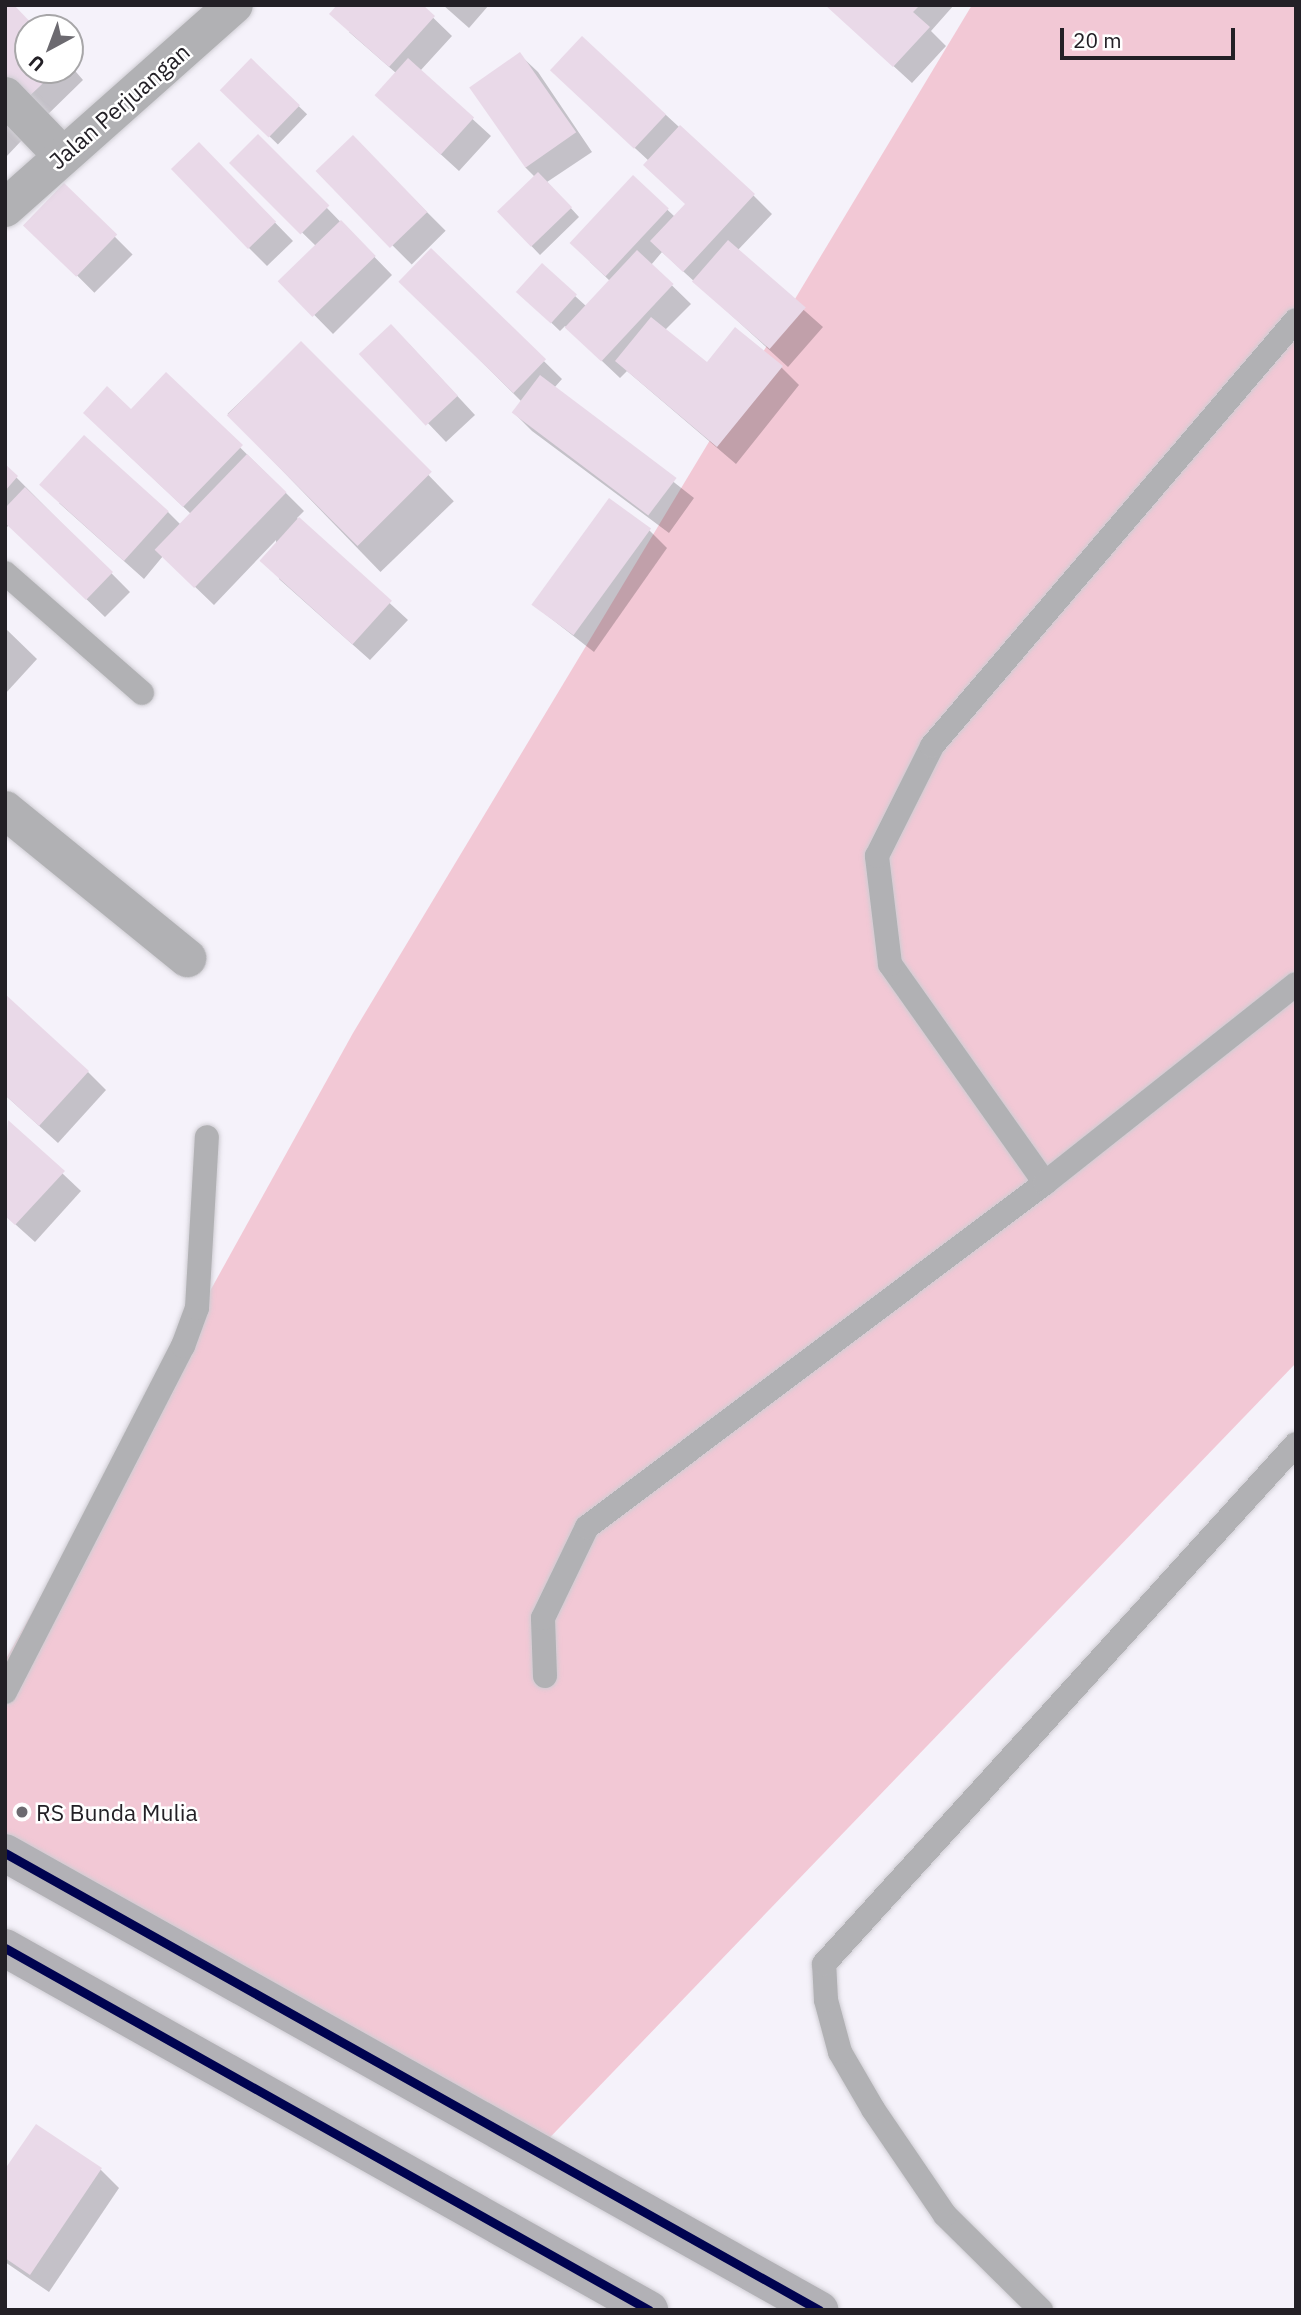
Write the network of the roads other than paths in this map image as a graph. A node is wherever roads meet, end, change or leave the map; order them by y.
1 (234, 5) edge
2 (5, 96) edge
3 (63, 156) junction
4 (5, 208) edge
5 (1296, 320) edge
6 (5, 573) edge
7 (142, 692) dead end
8 (5, 810) edge
9 (187, 958) dead end
10 (1296, 984) edge
11 (207, 1138) dead end
12 (1045, 1183) junction
13 (1296, 1444) edge
14 (545, 1676) dead end
15 (5, 1692) edge
16 (5, 1853) edge
17 (5, 1948) edge
18 (649, 2310) edge
19 (819, 2310) edge
20 (1041, 2310) edge

1 - 3 street, Jalan Perjuangan
2 - 3 street
3 - 4 street, Jalan Perjuangan
5 - 12 lane
6 - 7 lane
8 - 9 street
10 - 12 lane
11 - 15 lane
12 - 14 lane
13 - 20 lane
16 - 19 highway
17 - 18 highway

